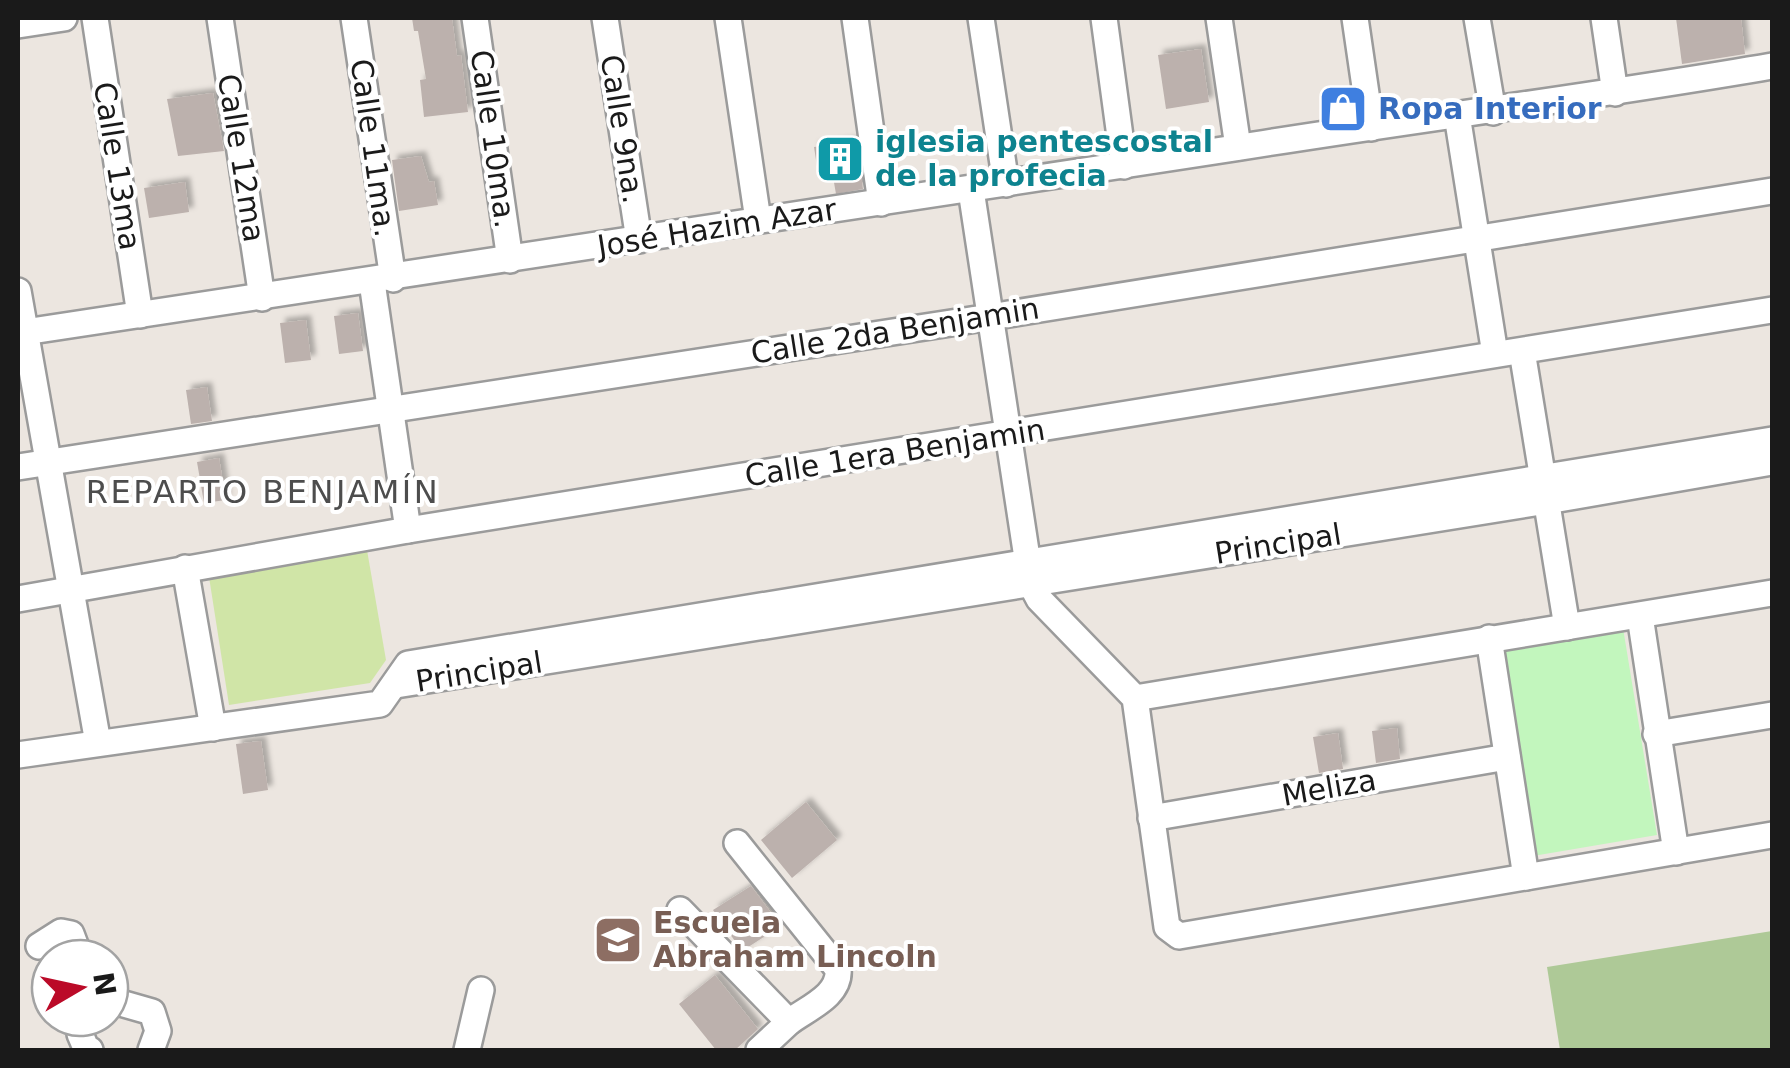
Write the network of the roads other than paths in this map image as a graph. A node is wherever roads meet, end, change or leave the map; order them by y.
1 (64, 18) edge
2 (95, 18) edge
3 (220, 18) edge
4 (354, 18) edge
5 (474, 18) edge
6 (606, 18) edge
7 (728, 18) edge
8 (856, 18) edge
9 (981, 18) edge
10 (1104, 18) edge
11 (1218, 18) edge
12 (1356, 18) edge
13 (1478, 18) edge
14 (1604, 18) edge
15 (18, 25) edge
16 (1772, 66) edge
17 (1614, 93) junction
18 (1493, 112) junction
19 (1456, 115) junction
20 (1371, 128) junction
21 (1238, 147) junction
22 (1124, 166) junction
23 (1006, 184) junction
24 (971, 190) junction
25 (1772, 190) edge
26 (881, 204) junction
27 (758, 220) junction
28 (1477, 239) junction
29 (639, 240) junction
30 (510, 260) junction
31 (382, 280) junction
32 (18, 291) edge
33 (262, 298) junction
34 (1772, 310) edge
35 (140, 315) junction
36 (990, 317) junction
37 (21, 333) edge
38 (1522, 351) junction
39 (1495, 354) junction
40 (390, 407) junction
41 (1009, 436) junction
42 (1772, 440) edge
43 (47, 462) junction
44 (1772, 462) edge
45 (18, 467) edge
46 (1545, 489) junction
47 (408, 530) junction
48 (185, 568) junction
49 (1029, 573) junction
50 (70, 591) junction
51 (1772, 593) edge
52 (18, 600) edge
53 (1640, 616) junction
54 (1567, 627) junction
55 (1488, 638) junction
56 (1134, 698) junction
57 (1772, 715) edge
58 (213, 728) junction
59 (1656, 734) junction
60 (98, 743) junction
61 (18, 755) edge
62 (1508, 758) junction
63 (1152, 818) junction
64 (1772, 835) edge
65 (737, 843) dead end
66 (1676, 852) junction
67 (1526, 877) junction
68 (680, 910) dead end
69 (51, 938) edge
70 (73, 938) edge
71 (481, 990) dead end
72 (130, 1006) edge
73 (790, 1022) junction
74 (151, 1050) edge
75 (467, 1050) edge
76 (759, 1050) edge

1 - 15 street
2 - 35 street, Calle 13ma
3 - 33 street, Calle 12ma
4 - 31 street, Calle 11ma.
5 - 30 street, Calle 10ma.
6 - 29 street, Calle 9na.
7 - 27 street
8 - 26 street
9 - 23 street
10 - 22 street
11 - 21 street
12 - 20 street
13 - 18 street
14 - 17 street
16 - 17 street, José Hazim Azar
17 - 18 street, José Hazim Azar
18 - 19 street, José Hazim Azar
19 - 20 street, José Hazim Azar
19 - 28 street
20 - 21 street, José Hazim Azar
21 - 22 street, José Hazim Azar
22 - 23 street, José Hazim Azar
23 - 24 street, José Hazim Azar
24 - 26 street, José Hazim Azar
24 - 36 street
25 - 28 street, Calle 2da Benjamin
26 - 27 street, José Hazim Azar
27 - 29 street, José Hazim Azar
28 - 36 street, Calle 2da Benjamin
28 - 39 street
29 - 30 street, José Hazim Azar
30 - 31 street, José Hazim Azar
31 - 33 street, José Hazim Azar
31 - 40 street, Calle 11ma.
32 - 37 street
33 - 35 street, José Hazim Azar
34 - 38 street, Calle 1era Benjamin
35 - 37 street, José Hazim Azar
36 - 40 street, Calle 2da Benjamin
36 - 41 street
37 - 43 street
38 - 39 street, Calle 1era Benjamin
38 - 46 street
39 - 41 street, Calle 1era Benjamin
40 - 43 street, Calle 2da Benjamin
40 - 47 street, Calle 11ma.
41 - 47 street, Calle 1era Benjamin
41 - 49 street
42 - 46 street, Principal
43 - 45 street, Calle 2da Benjamin
43 - 50 street
44 - 46 street, Principal
46 - 49 street, Principal
46 - 54 street
47 - 48 street, Calle 1era Benjamin
48 - 50 street, Calle 1era Benjamin
48 - 58 street
49 - 56 street
49 - 58 street, Principal
50 - 52 street, Calle 1era Benjamin
50 - 60 street
51 - 53 street
53 - 54 street
53 - 59 street
54 - 55 street
55 - 56 street
55 - 62 street
56 - 63 street
57 - 59 street
58 - 60 street, Principal
59 - 66 street
60 - 61 street, Principal
62 - 63 street, Meliza
62 - 67 street
63 - 67 street
64 - 66 street
65 - 73 street
66 - 67 street
68 - 73 street
69 - 70 street
71 - 75 street
72 - 74 street
73 - 76 street

